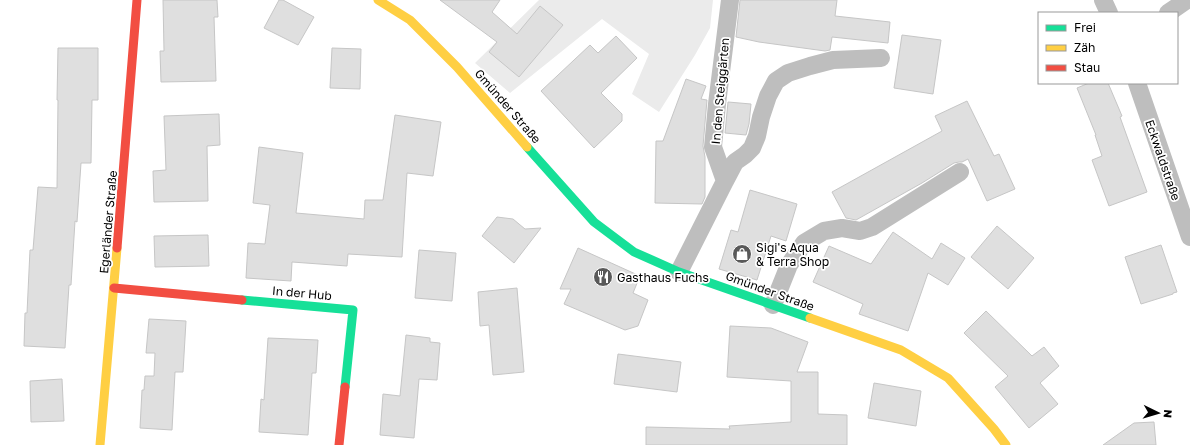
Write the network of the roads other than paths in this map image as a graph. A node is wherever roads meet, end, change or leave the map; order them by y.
1 (137, 0) edge
2 (378, 0) edge
3 (730, 0) edge
4 (1103, 0) edge
5 (1116, 0) edge
6 (1187, 0) edge
7 (1109, 12) edge
8 (1118, 12) edge
9 (1169, 12) edge
10 (881, 58) dead end
11 (1137, 84) edge
12 (960, 172) dead end
13 (725, 181) junction
14 (1190, 236) edge
15 (679, 272) junction
16 (114, 288) junction
17 (773, 305) junction
18 (100, 445) edge
19 (340, 445) edge
20 (1006, 445) edge

1 - 16 street, Egerländer Straße
2 - 15 street, Gmünder Straße
3 - 13 street, In den Steiggärten
4 - 7 street
5 - 8 street
6 - 9 street
10 - 13 street
11 - 14 street, Eckwaldstraße
12 - 17 street
13 - 15 street
15 - 17 street, Gmünder Straße
16 - 18 street, Egerländer Straße
16 - 19 street, In der Hub
17 - 20 street, Gmünder Straße

